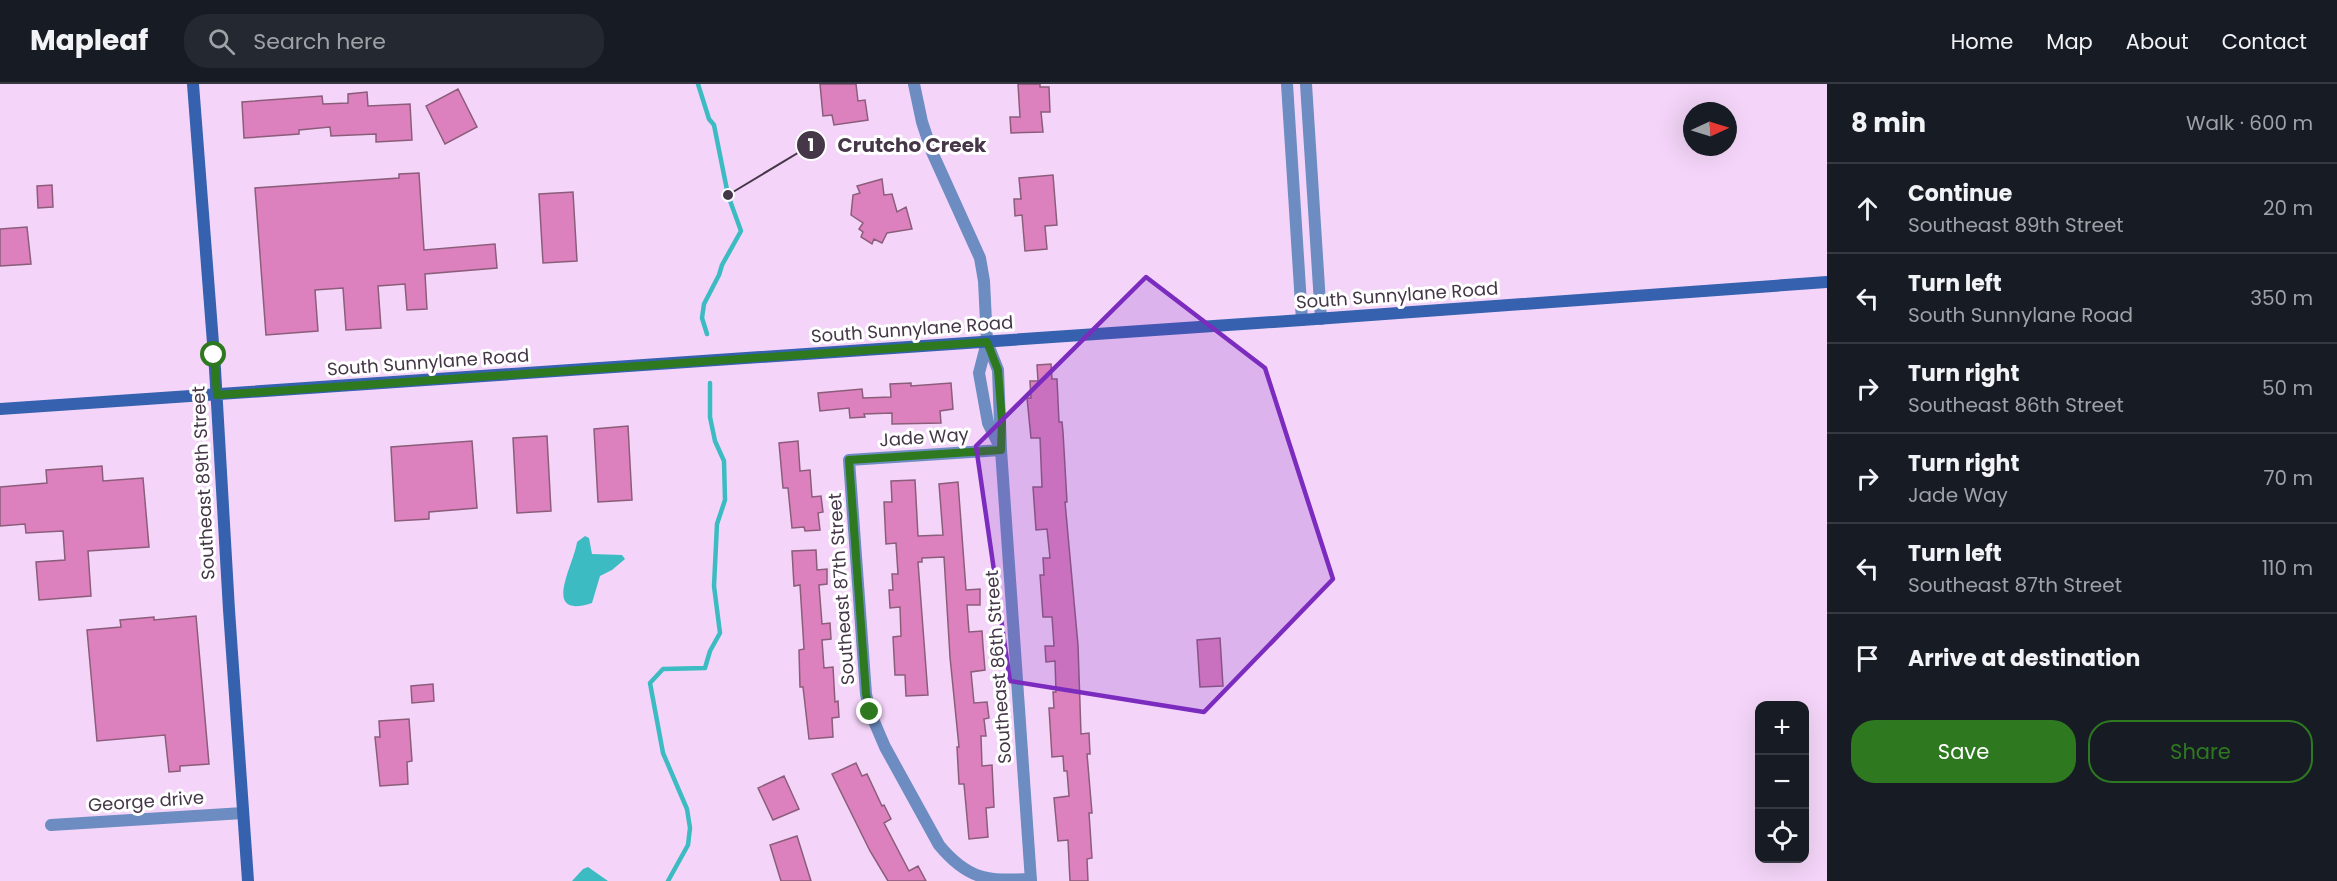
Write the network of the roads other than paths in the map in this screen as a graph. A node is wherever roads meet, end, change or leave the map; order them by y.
1 (193, 84) edge
2 (914, 84) edge
3 (1287, 84) edge
4 (1306, 84) edge
5 (1312, 169) junction
6 (1293, 170) junction
7 (1827, 282) edge
8 (1321, 319) junction
9 (1302, 320) junction
10 (987, 342) junction
11 (217, 395) junction
12 (0, 409) edge
13 (1001, 450) junction
14 (849, 460) joint
15 (243, 813) junction
16 (51, 825) dead end
17 (1031, 880) edge
18 (248, 881) edge

1 - 11 main road, Southeast 89th Street
2 - 10 street
3 - 6 street
4 - 5 street
5 - 6 street
5 - 8 street
6 - 9 street
7 - 8 main road, South Sunnylane Road
8 - 9 main road, South Sunnylane Road
9 - 10 main road, South Sunnylane Road
10 - 11 main road, South Sunnylane Road
10 - 13 street, Southeast 86th Street
10 - 13 street, Southeast 86th Street
11 - 12 main road, South Sunnylane Road
11 - 15 main road, Southeast 89th Street
13 - 14 street, Jade Way
13 - 17 street, Southeast 86th Street
14 - 17 street, Southeast 87th Street
15 - 16 street, George drive
15 - 18 main road, Southeast 89th Street

